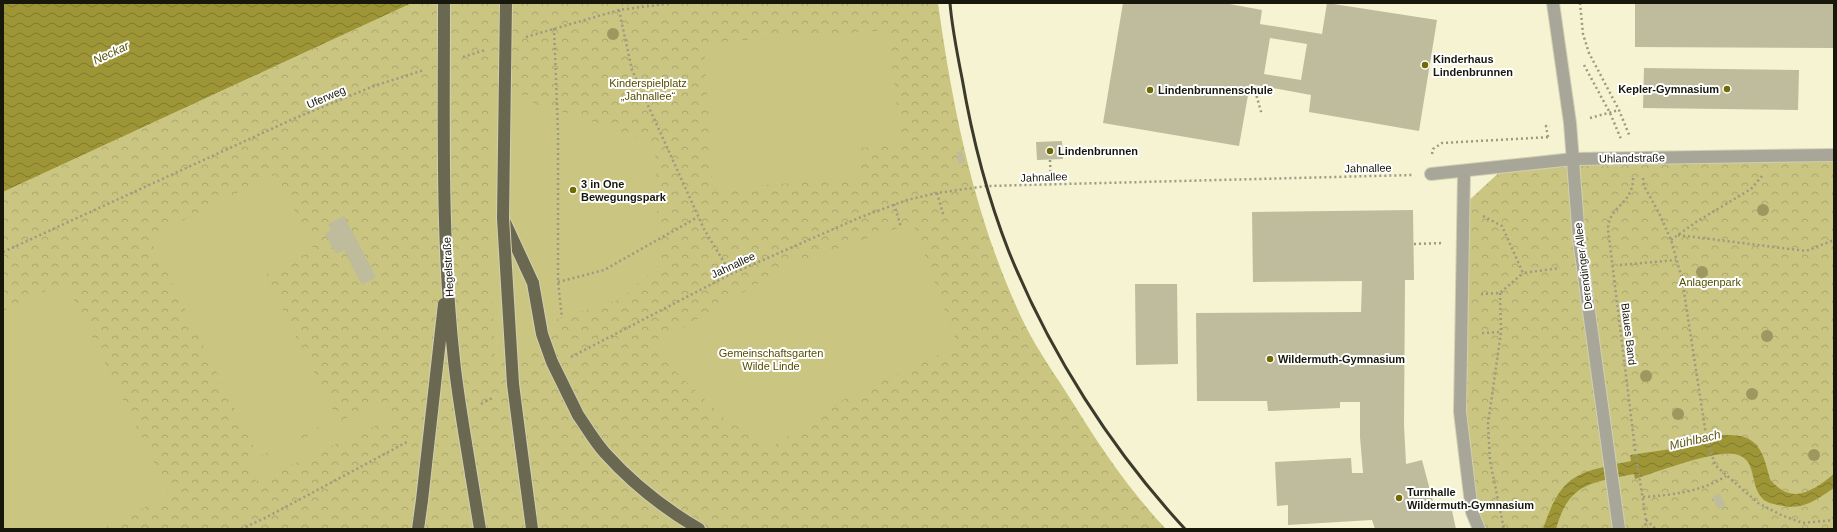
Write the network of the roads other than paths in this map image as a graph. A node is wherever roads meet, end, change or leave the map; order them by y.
1 (444, 3) edge
2 (506, 3) edge
3 (1553, 3) edge
4 (1834, 155) edge
5 (1573, 159) junction
6 (1464, 172) junction
7 (1432, 174) road end
8 (503, 218) junction
9 (447, 267) junction
10 (418, 529) edge
11 (480, 529) edge
12 (532, 529) edge
13 (700, 529) edge
14 (1479, 529) edge
15 (1619, 529) edge

1 - 9 main road, Hegelstraße, bridge
2 - 8 main road, bridge
3 - 5 street, Derendinger Allee
4 - 5 street, Uhlandstraße
5 - 6 street, Uhlandstraße
5 - 15 street, Derendinger Allee
6 - 7 street, Uhlandstraße
6 - 14 street
8 - 12 main road, bridge
8 - 13 main road, bridge
9 - 10 main road, bridge
9 - 11 main road, Hegelstraße, bridge

